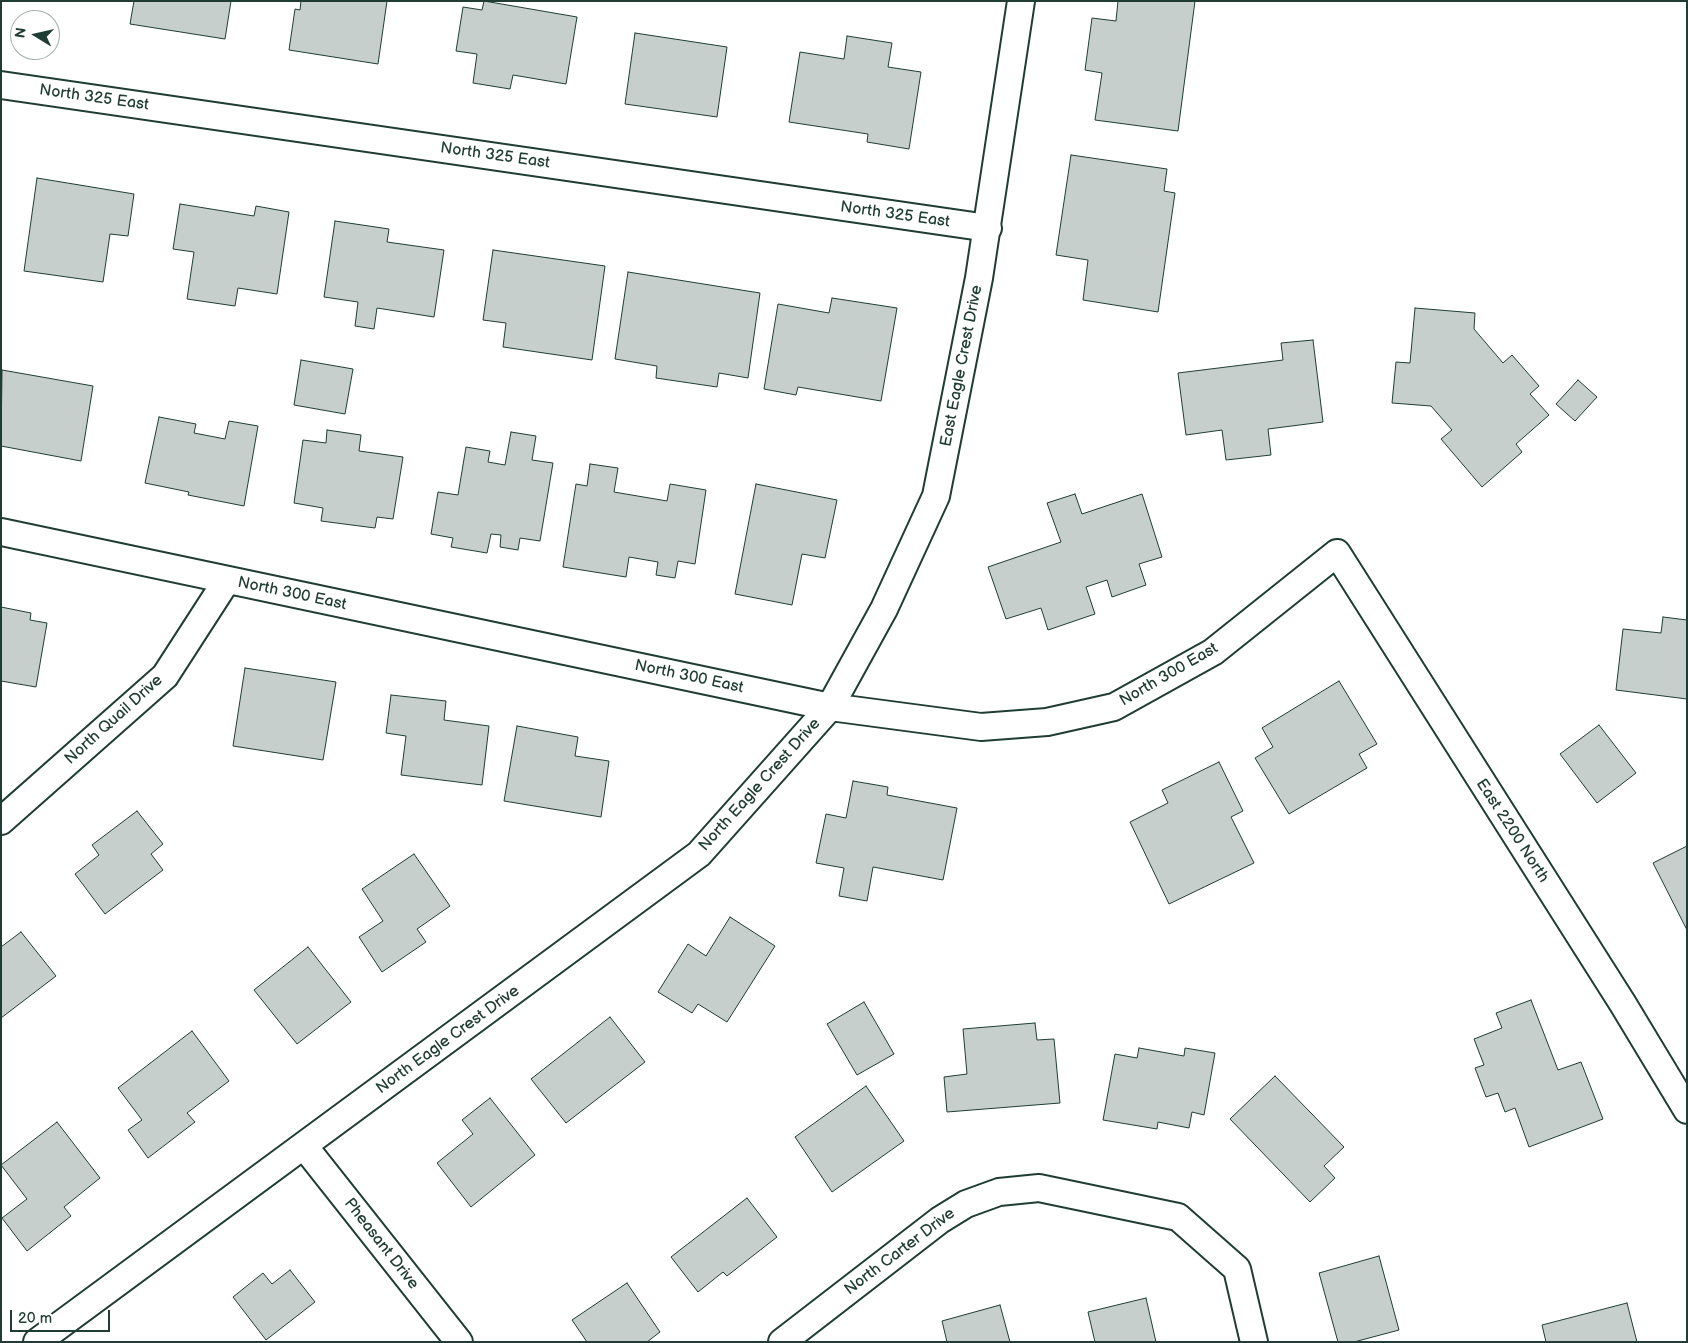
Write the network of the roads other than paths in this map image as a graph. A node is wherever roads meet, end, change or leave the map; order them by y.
1 (1021, 1) edge
2 (1, 85) edge
3 (988, 228) junction
4 (1, 532) edge
5 (1337, 554) joint
6 (227, 580) junction
7 (830, 707) junction
8 (1, 821) edge
9 (1687, 1110) edge
10 (304, 1146) junction
11 (797, 1337) edge
12 (37, 1342) edge
13 (459, 1342) edge
14 (1254, 1342) edge

1 - 3 street, East Eagle Crest Drive
2 - 3 street, North 325 East
3 - 7 street, East Eagle Crest Drive
4 - 6 street, North 300 East
5 - 7 street, North 300 East
5 - 9 street, East 2200 North
6 - 7 street, North 300 East
6 - 8 street, North Quail Drive
7 - 10 street, North Eagle Crest Drive
10 - 12 street, North Eagle Crest Drive
10 - 13 street, Pheasant Drive
11 - 14 street, North Carter Drive

